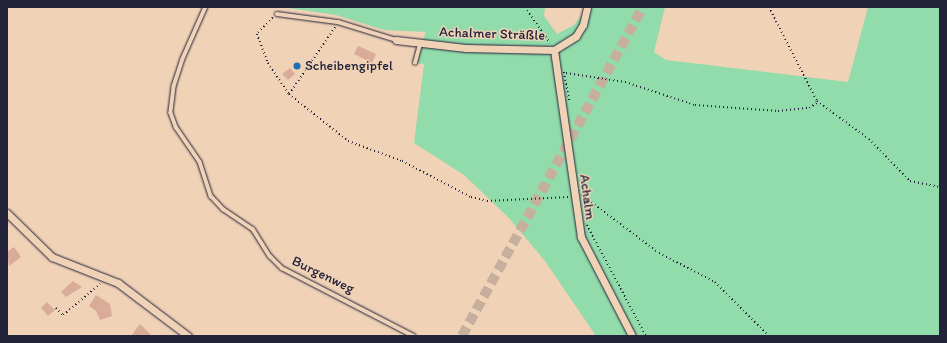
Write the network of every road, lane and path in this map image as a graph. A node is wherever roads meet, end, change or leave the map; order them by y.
1 (206, 7) edge
2 (525, 7) edge
3 (587, 7) edge
4 (769, 7) edge
5 (277, 14) joint
6 (338, 22) junction
7 (396, 40) joint
8 (420, 44) junction
9 (554, 50) junction
10 (415, 63) dead end
11 (566, 73) dead end
12 (288, 94) junction
13 (818, 102) junction
14 (940, 186) edge
15 (581, 194) junction
16 (573, 197) junction
17 (583, 202) dead end
18 (7, 213) edge
19 (586, 224) dead end
20 (106, 279) junction
21 (56, 308) dead end
22 (188, 336) edge
23 (414, 336) edge
24 (632, 336) edge
25 (646, 336) edge
26 (769, 336) edge

1 - 23 lane, Burgenweg
2 - 9 path
3 - 9 street, Achalmer Sträßle
4 - 13 path
5 - 6 lane
5 - 12 path
6 - 7 lane
6 - 12 path
7 - 8 street, Achalmer Sträßle
8 - 9 street, Achalmer Sträßle
8 - 10 lane
9 - 16 street, Achalm
11 - 13 path
12 - 16 path
13 - 14 path
15 - 16 path
15 - 17 path
15 - 26 path
16 - 24 street, Achalm
18 - 20 street
19 - 25 path
20 - 21 path
20 - 22 street

